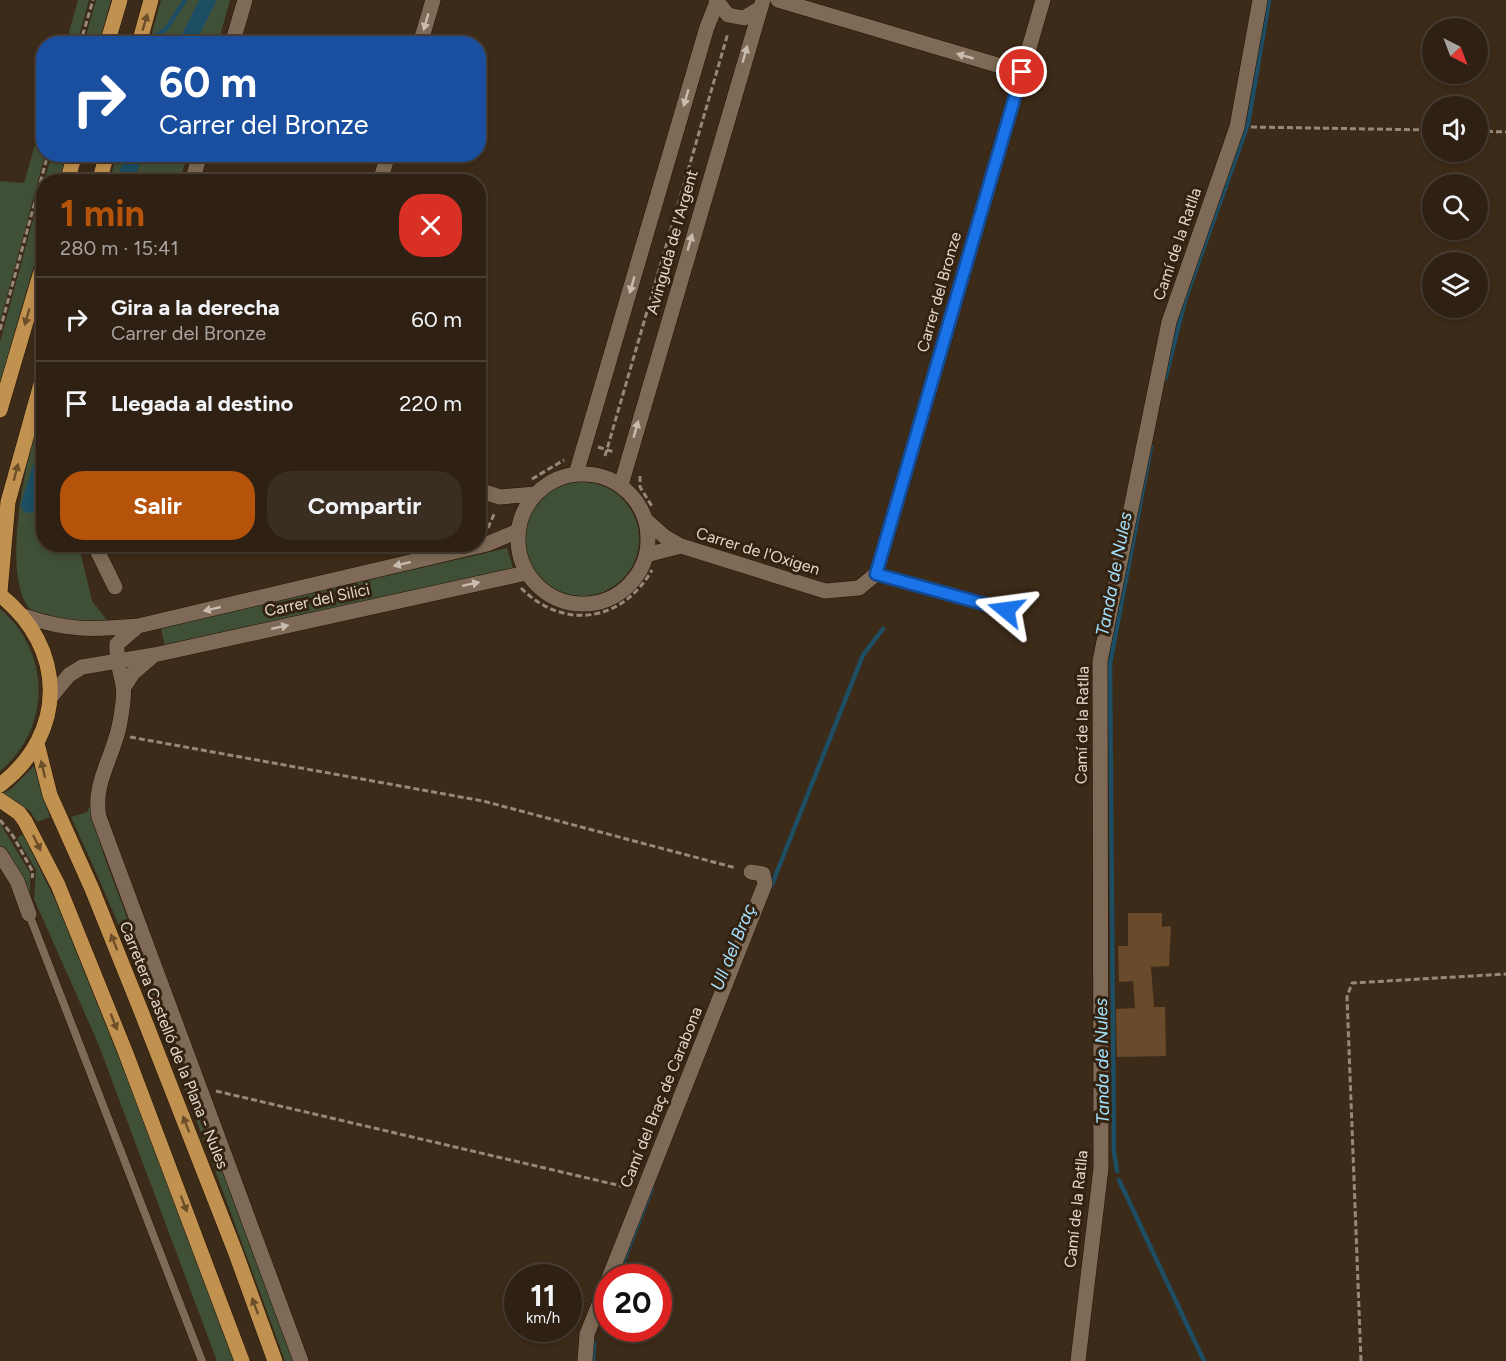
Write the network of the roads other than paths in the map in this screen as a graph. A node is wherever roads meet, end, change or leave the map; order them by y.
1 (120, 0) edge
2 (152, 0) edge
3 (245, 0) edge
4 (433, 0) edge
5 (778, 0) edge
6 (1043, 0) edge
7 (1260, 0) edge
8 (717, 1) edge
9 (761, 5) edge
10 (109, 36) edge
11 (141, 36) edge
12 (234, 36) edge
13 (422, 36) edge
14 (1022, 72) junction
15 (36, 288) edge
16 (36, 402) edge
17 (0, 410) edge
18 (576, 474) junction
19 (621, 485) junction
20 (486, 492) edge
21 (535, 494) junction
22 (500, 496) junction
23 (646, 520) junction
24 (519, 524) junction
25 (486, 544) edge
26 (681, 546) junction
27 (98, 552) edge
28 (454, 552) edge
29 (646, 555) junction
30 (526, 573) junction
31 (876, 574) junction
32 (115, 587) dead end
33 (0, 594) edge
34 (1006, 610) dead end
35 (24, 616) junction
36 (138, 626) junction
37 (154, 655) junction
38 (116, 661) junction
39 (124, 687) junction
40 (50, 698) junction
41 (37, 743) junction
42 (0, 785) edge
43 (0, 800) edge
44 (0, 854) edge
45 (751, 872) road end
46 (29, 914) joint
47 (614, 1264) edge
48 (594, 1317) edge
49 (202, 1361) edge
50 (242, 1361) edge
51 (275, 1361) edge
52 (301, 1361) edge
53 (585, 1361) edge
54 (1078, 1361) edge

1 - 10 main road
11 -> 2 main road
3 - 12 street
4 -> 13 street
14 -> 5 street
6 - 14 street, Carrer del Bronze
7 - 54 street, Camí de la Ratlla
8 - 9 street
8 -> 18 street, Avinguda de l'Argent
19 -> 9 street, Avinguda de l'Argent
14 - 31 street, Carrer del Bronze
15 -> 17 main road
33 -> 16 main road
18 - 19 street
18 - 21 street
19 - 23 street
20 - 22 street
21 - 22 street
21 - 24 street
22 - 24 street
23 - 26 street, Carrer de l'Oxigen
23 - 29 street
24 -> 25 street, Carrer del Silici
24 - 30 street
26 - 29 street, Carrer de l'Oxigen
26 - 31 street, Carrer de l'Oxigen
27 - 32 street
28 -> 36 street, Carrer del Silici
29 - 30 street
37 -> 30 street, Carrer del Silici
31 - 34 lane
33 - 35 main road
35 - 36 street, Carrer del Silici
35 - 40 main road
36 - 38 street
37 - 38 street, Carrer del Silici
37 - 39 street
38 - 39 street
38 - 40 street, Carrer del Silici
39 - 52 street
40 - 41 main road
41 - 42 main road
51 -> 41 main road, Carretera Castelló de la Plana - Nules
43 -> 50 main road
44 - 46 street
45 - 47 street, Camí del Braç de Carabona
46 - 49 lane
48 - 53 street

